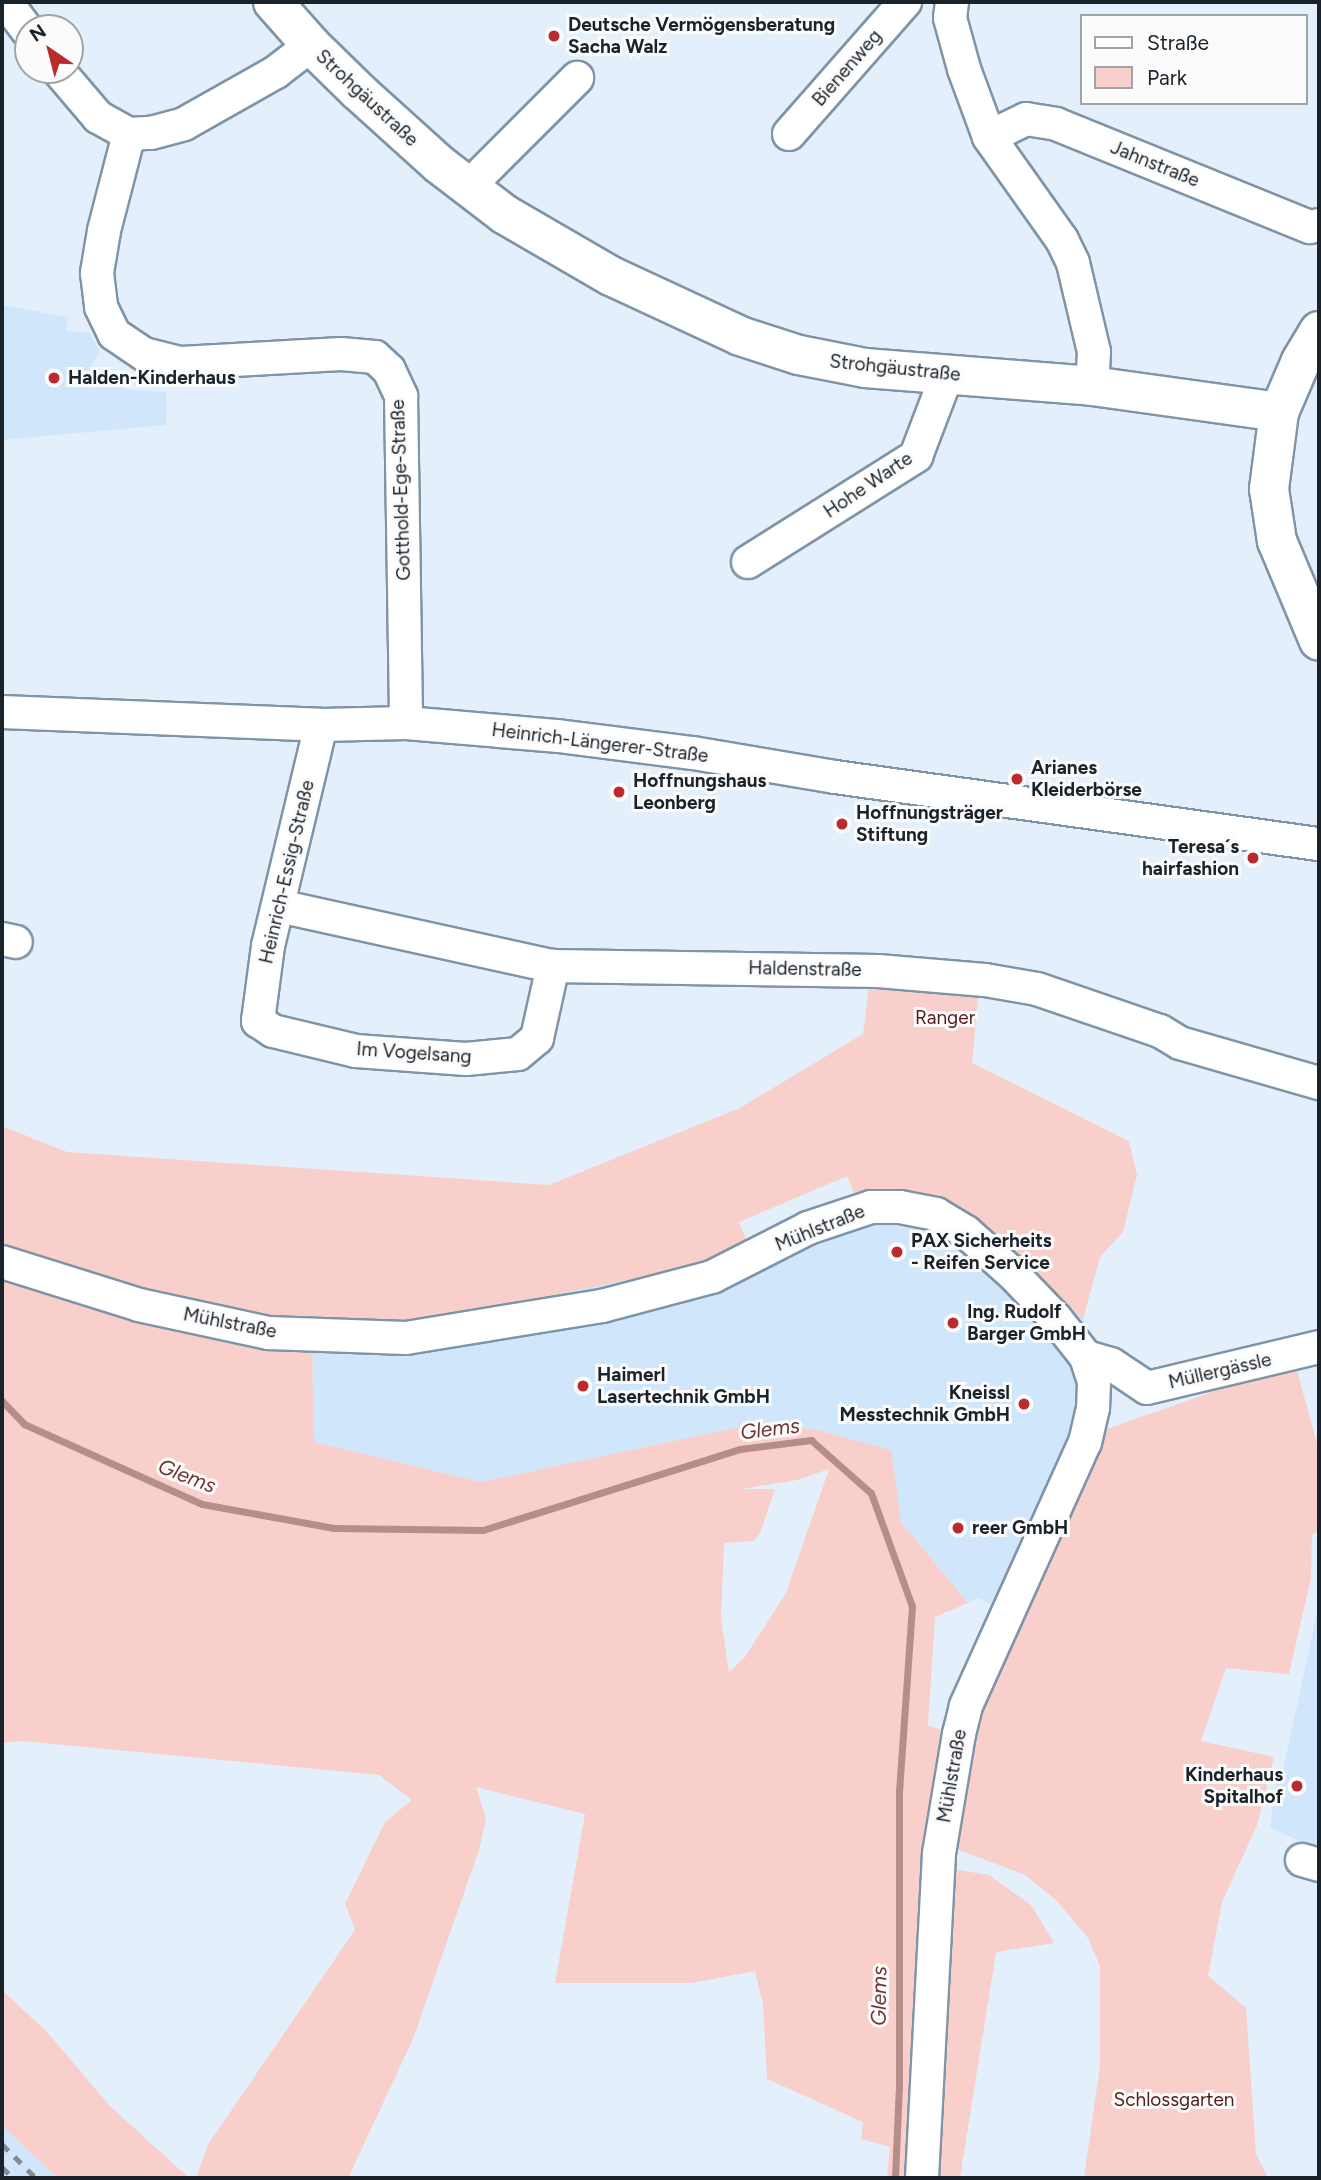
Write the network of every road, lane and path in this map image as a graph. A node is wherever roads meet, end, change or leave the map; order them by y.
1 (273, 2) edge
2 (905, 2) edge
3 (915, 2) edge
4 (951, 10) edge
5 (311, 46) junction
6 (577, 78) dead end
7 (70, 84) edge
8 (129, 134) junction
9 (789, 134) dead end
10 (989, 137) junction
11 (469, 186) junction
12 (1319, 225) edge
13 (1319, 331) edge
14 (947, 374) junction
15 (1092, 386) junction
16 (1279, 412) junction
17 (748, 562) dead end
18 (1319, 641) edge
19 (2, 712) edge
20 (406, 723) junction
21 (321, 725) junction
22 (1319, 844) edge
23 (279, 906) junction
24 (552, 966) junction
25 (258, 1021) joint
26 (1319, 1083) edge
27 (2, 1262) edge
28 (1319, 1347) edge
29 (1086, 1357) junction
30 (922, 2178) edge

1 - 5 main road, Strohgäustraße
2 - 9 street, Bienenweg
3 - 4 street
4 - 10 street
5 - 8 street
5 - 11 main road, Strohgäustraße
6 - 11 street
7 - 8 street
8 - 20 street, Gotthold-Ege-Straße
10 - 12 street, Jahnstraße
10 - 15 street
11 - 14 main road, Strohgäustraße
13 - 16 main road
14 - 15 main road, Strohgäustraße
14 - 17 street, Hohe Warte
15 - 16 main road, Strohgäustraße
16 - 18 main road
19 - 21 street, Heinrich-Längerer-Straße
20 - 21 street, Heinrich-Längerer-Straße
20 - 22 street, Heinrich-Längerer-Straße
21 - 23 street, Heinrich-Essig-Straße
23 - 24 street, Haldenstraße
23 - 25 street, Heinrich-Essig-Straße
24 - 25 street, Im Vogelsang
24 - 26 street, Haldenstraße
27 - 29 street, Mühlstraße
28 - 29 street, Müllergässle
29 - 30 street, Mühlstraße

